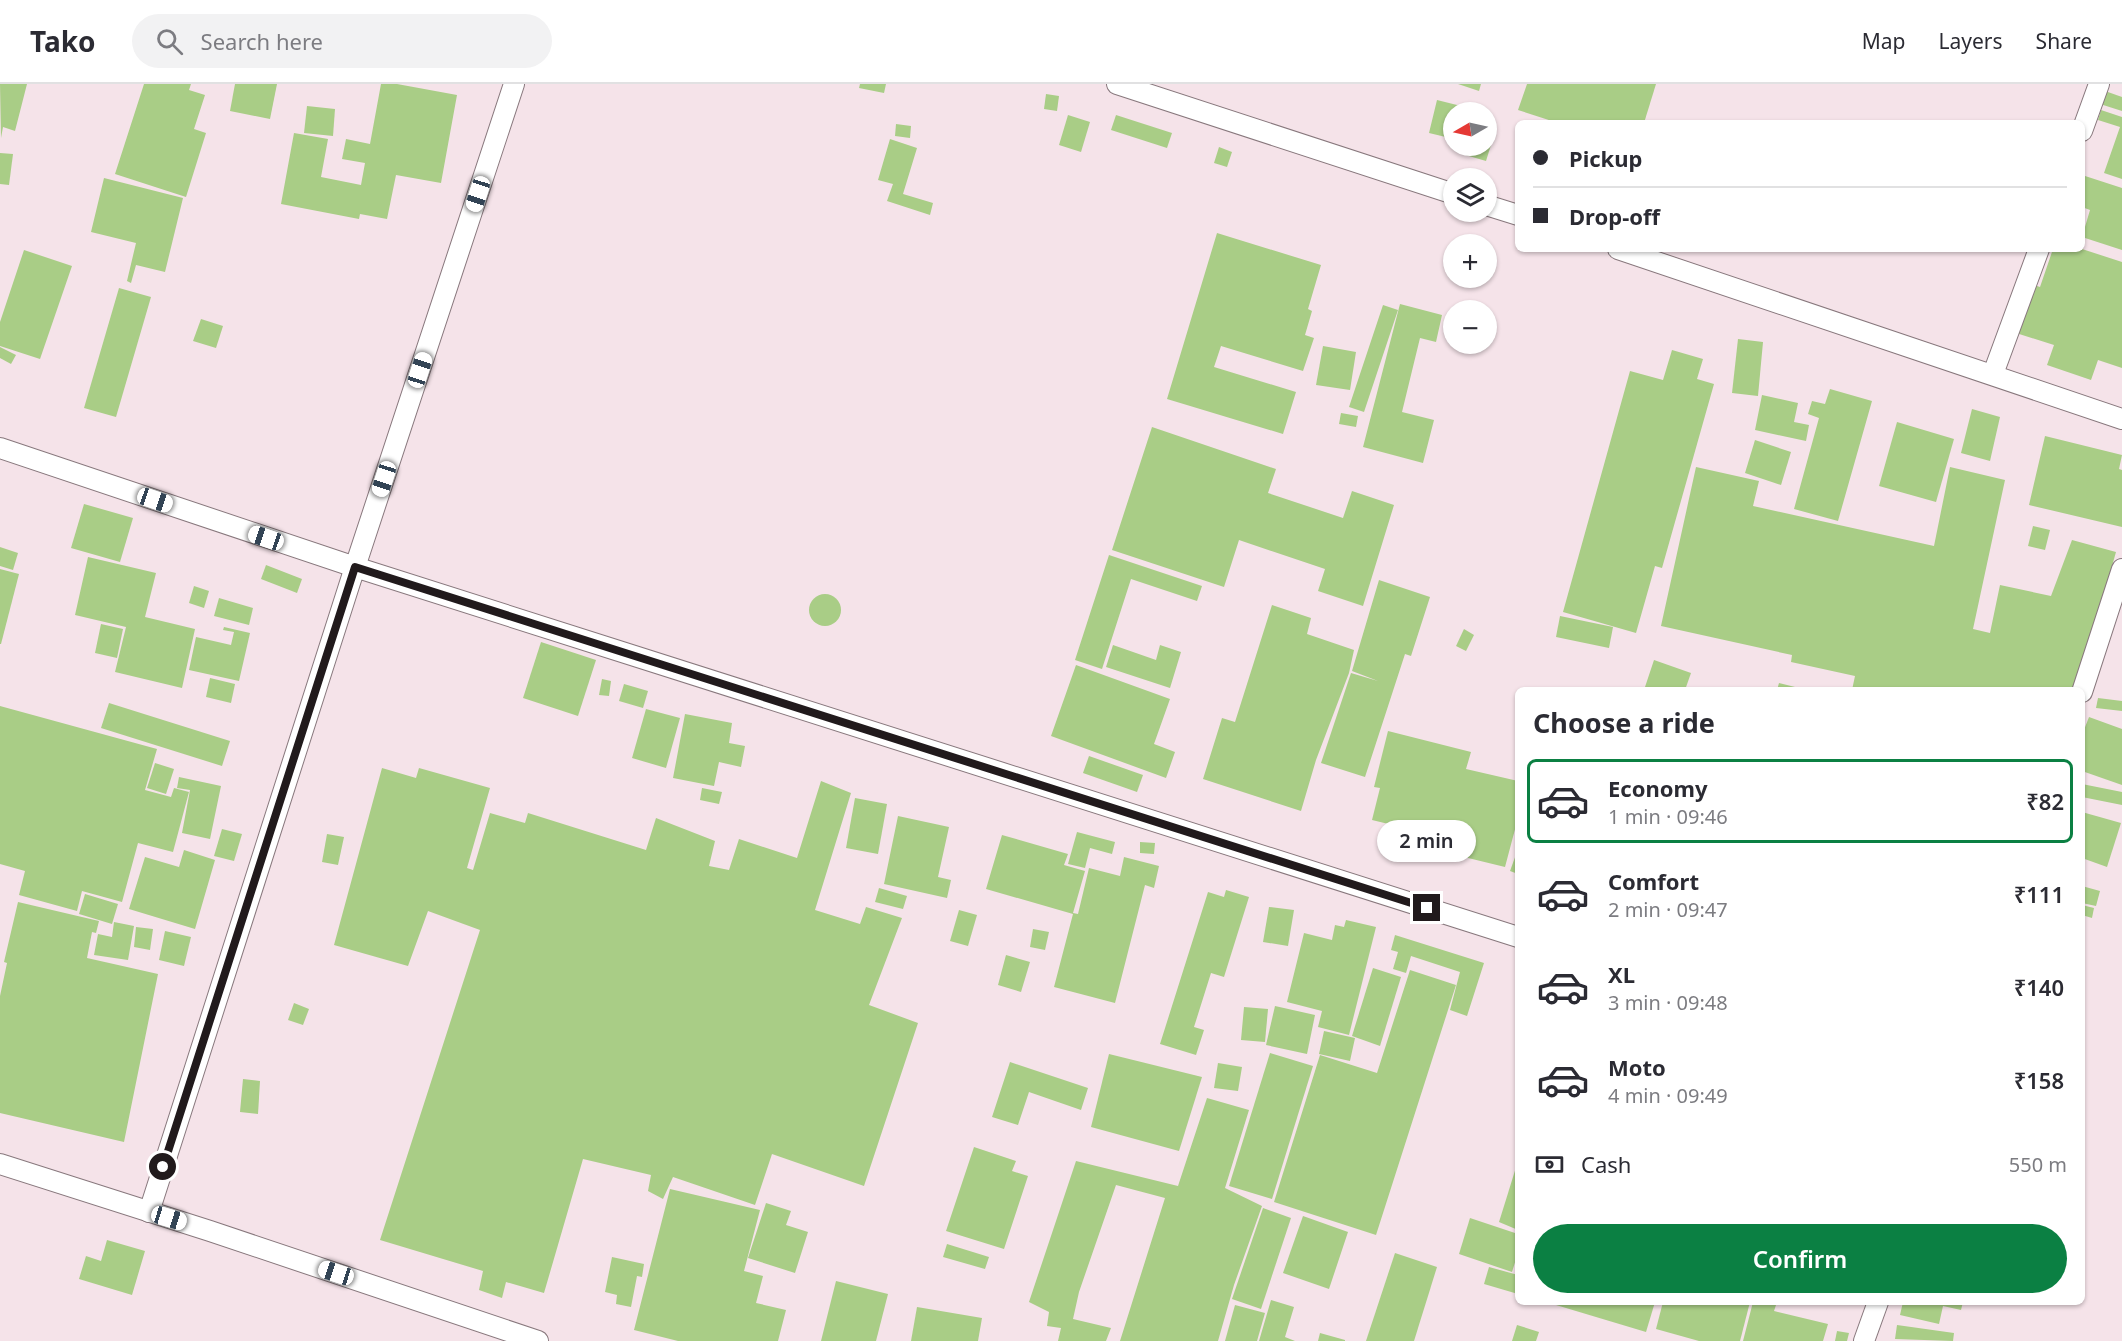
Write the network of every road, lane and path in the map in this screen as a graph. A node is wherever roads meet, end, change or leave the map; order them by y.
1 (514, 84) edge
2 (1117, 84) edge
3 (2099, 84) edge
4 (2085, 123) edge
5 (1443, 190) edge
6 (1497, 208) edge
7 (1515, 214) edge
8 (1627, 252) edge
9 (2038, 252) edge
10 (1993, 374) junction
11 (2122, 419) edge
12 (0, 448) edge
13 (355, 567) junction
14 (2122, 569) edge
15 (2084, 687) edge
16 (1515, 937) edge
17 (0, 1164) edge
18 (149, 1212) junction
19 (1877, 1305) edge
20 (537, 1341) edge
21 (1864, 1341) edge

1 - 13 street
2 - 5 street
3 - 4 street
6 - 7 street
8 - 10 street
9 - 10 street
10 - 11 street
12 - 13 street
13 - 16 street
13 - 18 street
14 - 15 street
17 - 18 street
18 - 20 street
19 - 21 street

